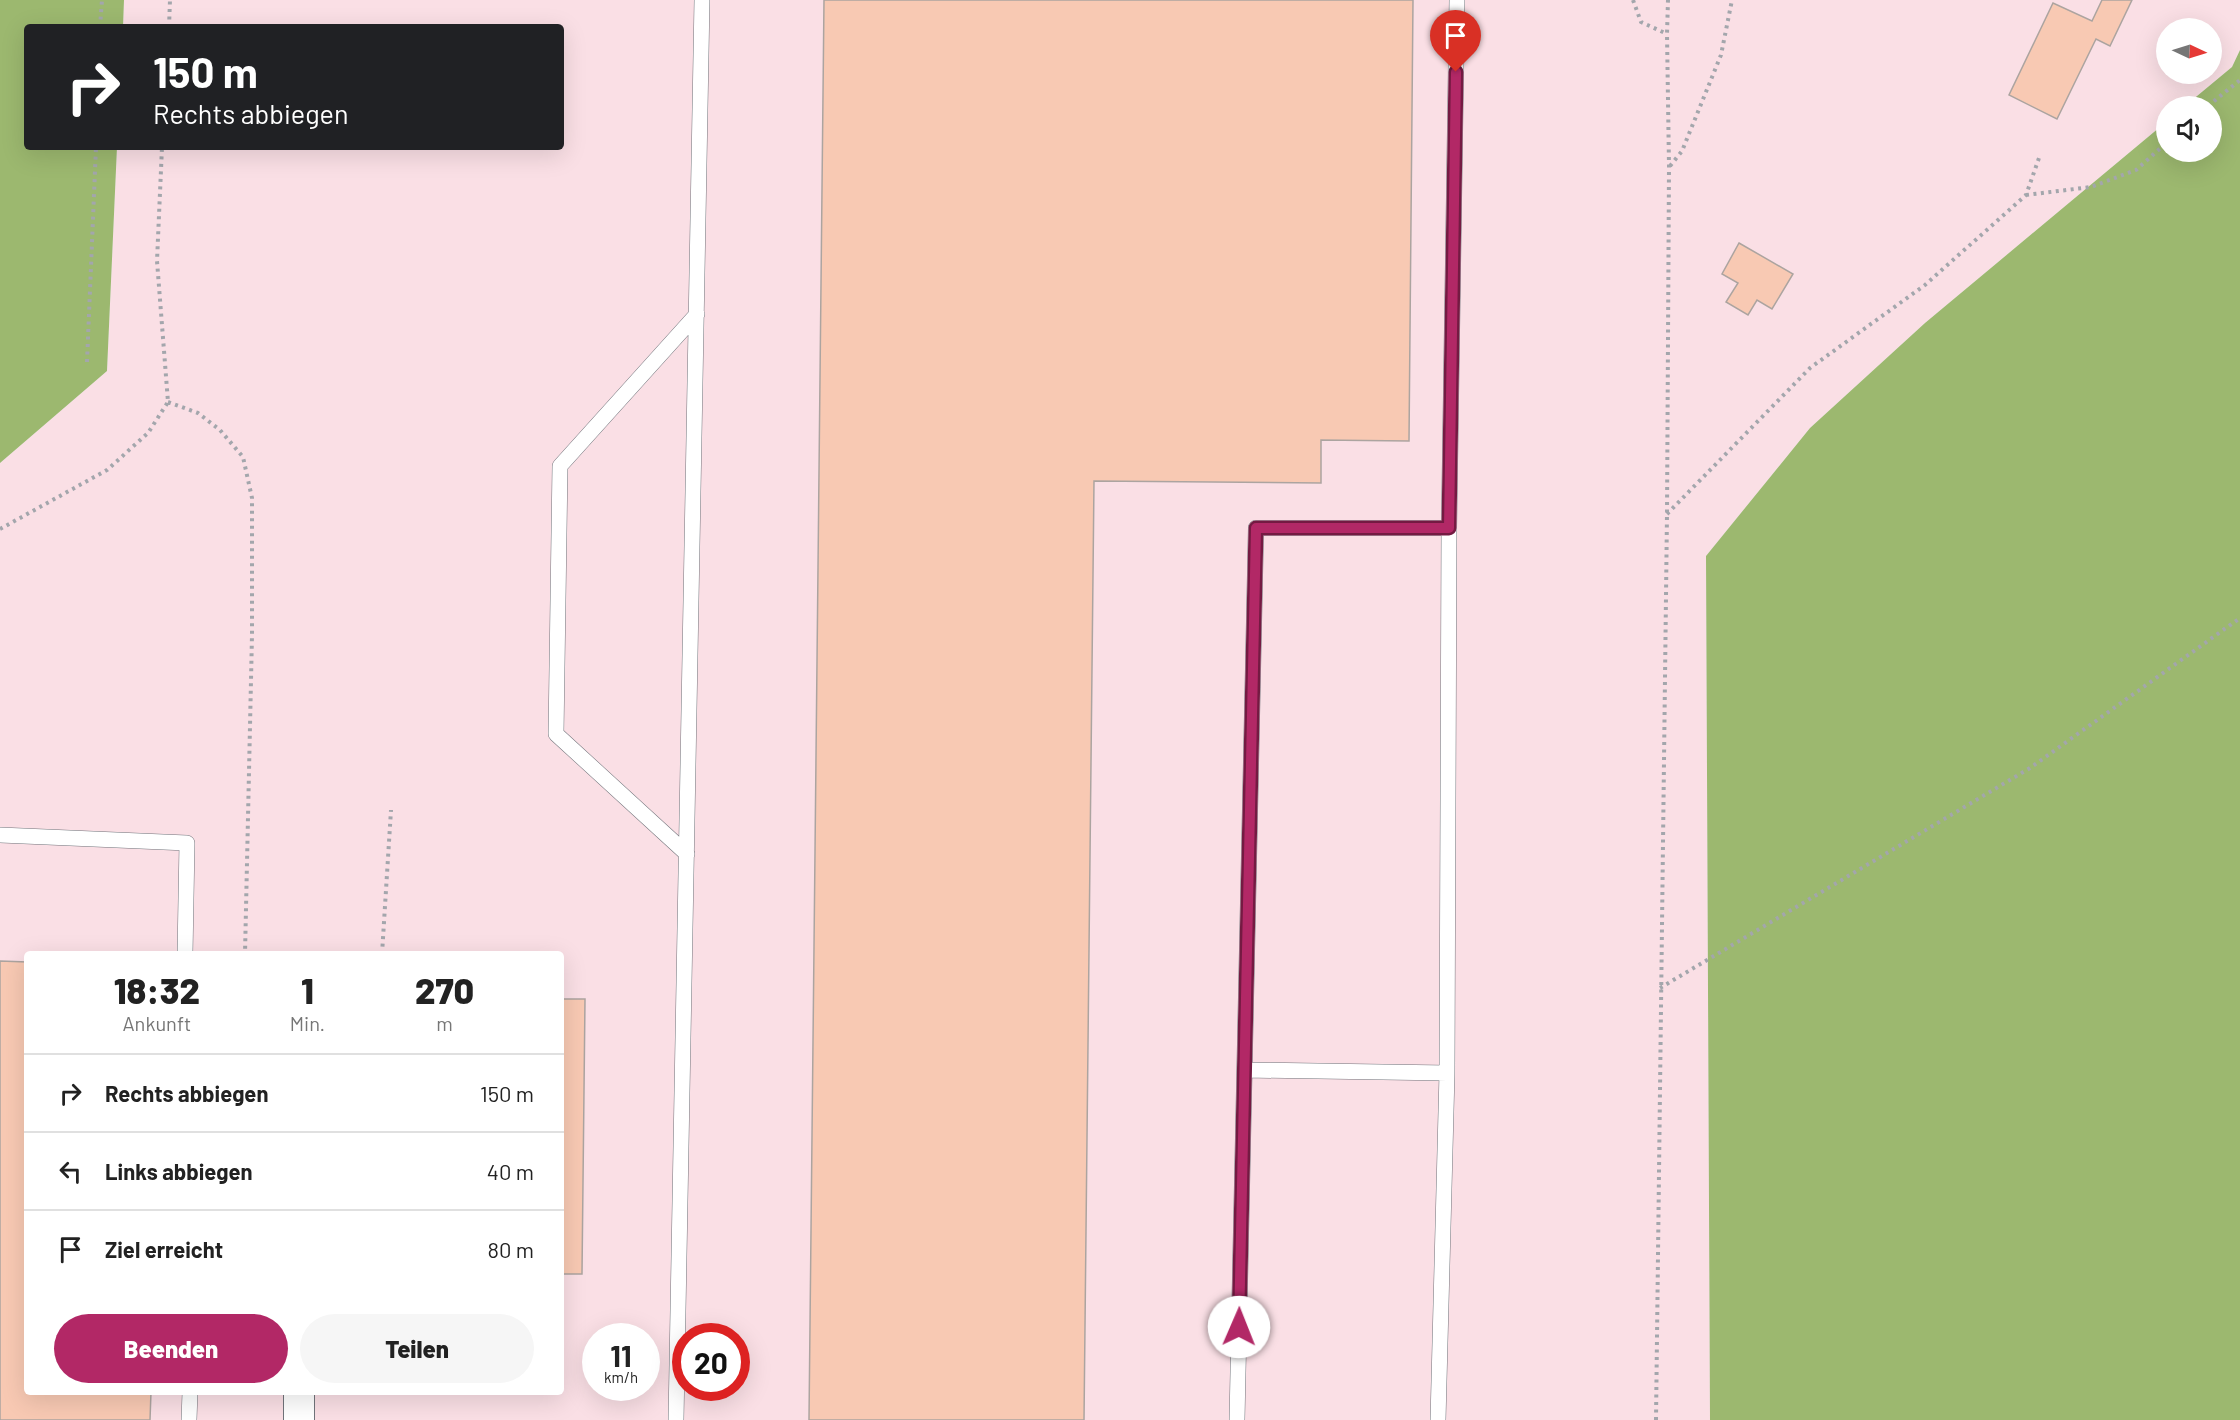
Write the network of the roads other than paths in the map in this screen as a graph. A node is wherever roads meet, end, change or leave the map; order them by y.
1 (702, 0) edge
2 (1457, 0) edge
3 (697, 314) junction
4 (1449, 528) junction
5 (0, 835) edge
6 (687, 854) junction
7 (185, 951) edge
8 (1245, 1070) junction
9 (1447, 1073) junction
10 (190, 1395) edge
11 (299, 1395) edge
12 (189, 1420) edge
13 (299, 1420) edge
14 (676, 1420) edge
15 (1237, 1420) edge
16 (1438, 1420) edge

1 - 3 lane
2 - 4 lane
3 - 6 lane
3 - 6 lane
4 - 8 lane
4 - 9 lane
5 - 7 lane
6 - 14 lane
8 - 9 lane
8 - 15 lane
9 - 16 lane
10 - 12 lane
11 - 13 street

